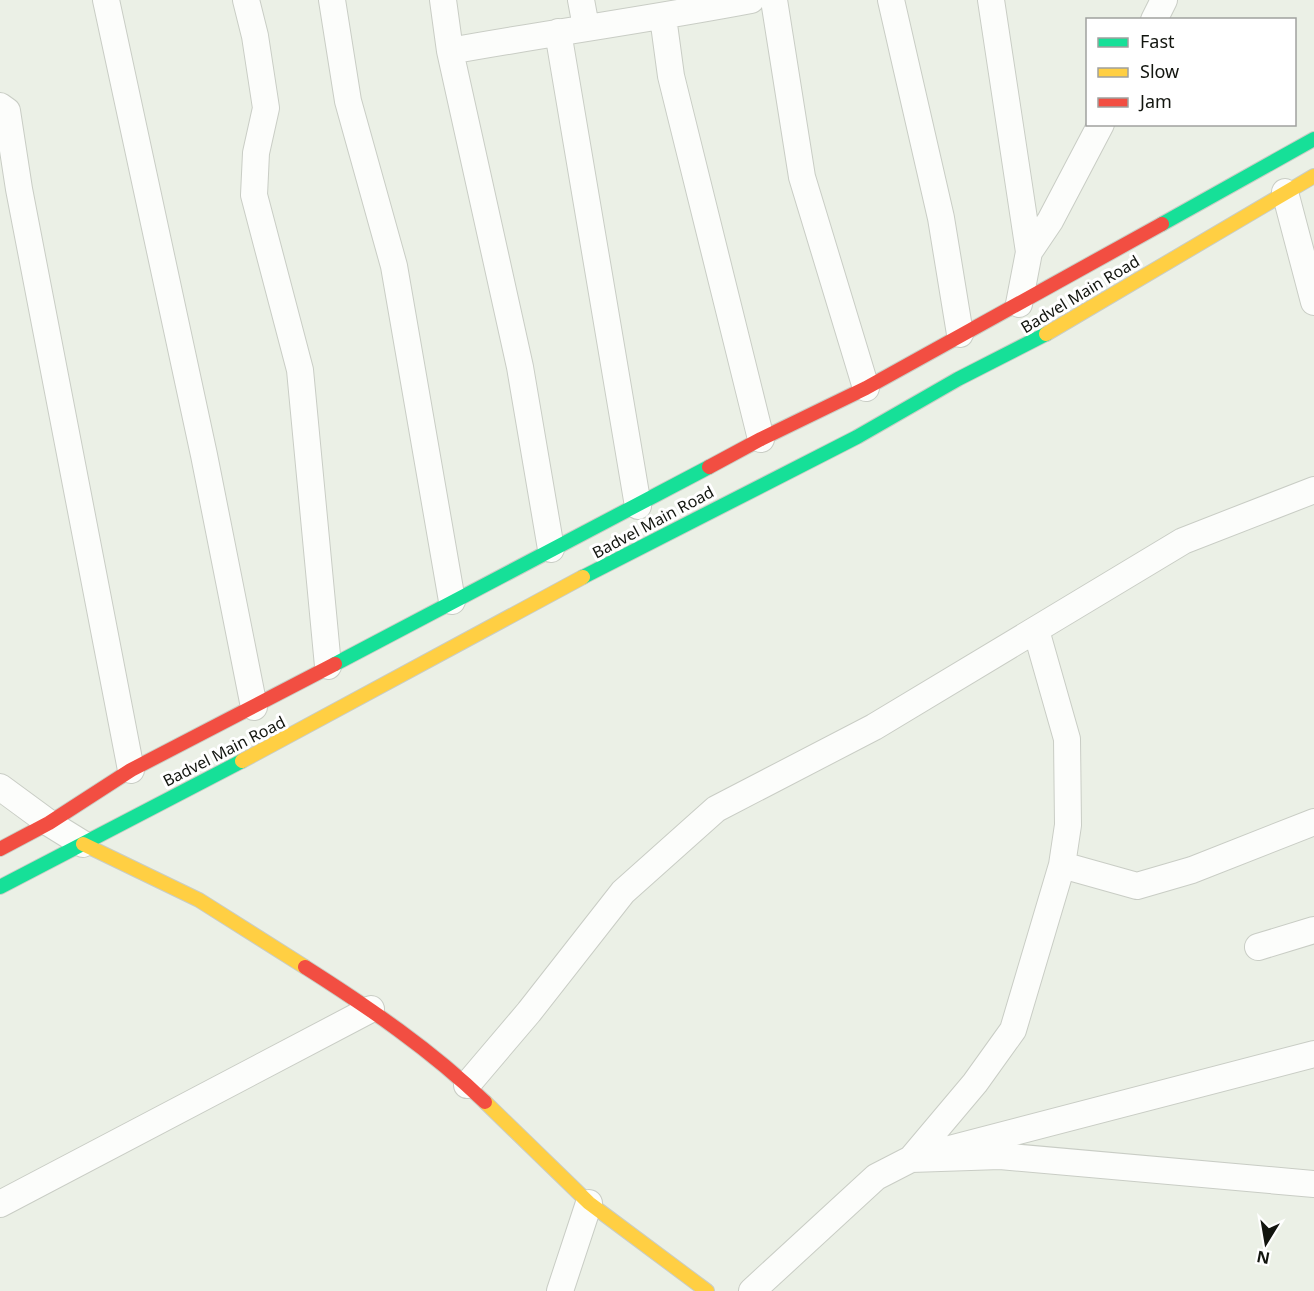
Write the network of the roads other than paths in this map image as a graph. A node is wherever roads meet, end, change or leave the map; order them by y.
1 (106, 0) edge
2 (246, 0) edge
3 (332, 0) edge
4 (443, 0) edge
5 (580, 0) edge
6 (751, 0) edge
7 (774, 0) edge
8 (891, 0) edge
9 (991, 0) edge
10 (1164, 0) edge
11 (698, 5) edge
12 (663, 17) junction
13 (1155, 18) edge
14 (586, 27) junction
15 (558, 32) junction
16 (450, 51) junction
17 (0, 106) edge
18 (1100, 126) edge
19 (1314, 139) edge
20 (1314, 176) edge
21 (1286, 192) junction
22 (1029, 252) junction
23 (1314, 302) edge
24 (1019, 304) junction
25 (960, 334) junction
26 (866, 388) junction
27 (761, 439) junction
28 (1314, 490) edge
29 (638, 506) junction
30 (551, 549) junction
31 (452, 601) junction
32 (1036, 630) junction
33 (328, 666) junction
34 (254, 707) junction
35 (131, 770) junction
36 (0, 787) edge
37 (1314, 822) edge
38 (50, 823) junction
39 (83, 844) junction
40 (0, 849) edge
41 (1062, 865) junction
42 (0, 887) edge
43 (1314, 930) edge
44 (1258, 947) dead end
45 (371, 1009) junction
46 (1314, 1054) edge
47 (468, 1085) junction
48 (911, 1160) junction
49 (1314, 1184) edge
50 (589, 1203) junction
51 (0, 1204) edge
52 (560, 1291) edge
53 (707, 1291) edge
54 (752, 1291) edge

1 - 34 street
2 - 33 street
3 - 31 street
4 - 16 street
5 - 14 street
6 - 11 street
7 - 26 street
8 - 25 street
9 - 22 street
10 - 13 street
11 - 12 street
12 - 14 street
12 - 27 street
14 - 15 street
15 - 16 street
15 - 29 street
16 - 30 street
17 - 35 street
18 - 22 street
19 - 24 main road, Badvel Main Road
20 - 21 main road, Badvel Main Road
21 - 23 street
21 - 39 main road, Badvel Main Road
22 - 24 street
24 - 25 main road, Badvel Main Road
25 - 26 main road, Badvel Main Road
26 - 27 main road, Badvel Main Road
27 - 29 main road, Badvel Main Road
28 - 32 street
29 - 30 main road, Badvel Main Road
30 - 31 main road, Badvel Main Road
31 - 33 main road, Badvel Main Road
32 - 41 street
32 - 47 street
33 - 34 main road, Badvel Main Road
34 - 35 main road, Badvel Main Road
35 - 38 main road, Badvel Main Road
36 - 38 street
37 - 41 street
38 - 39 street
38 - 40 main road, Badvel Main Road
39 - 42 main road, Badvel Main Road
39 - 45 main road
41 - 48 street
43 - 44 street
45 - 47 main road
45 - 51 street
46 - 48 street
47 - 50 main road
48 - 49 street
48 - 54 street
50 - 52 street
50 - 53 main road

